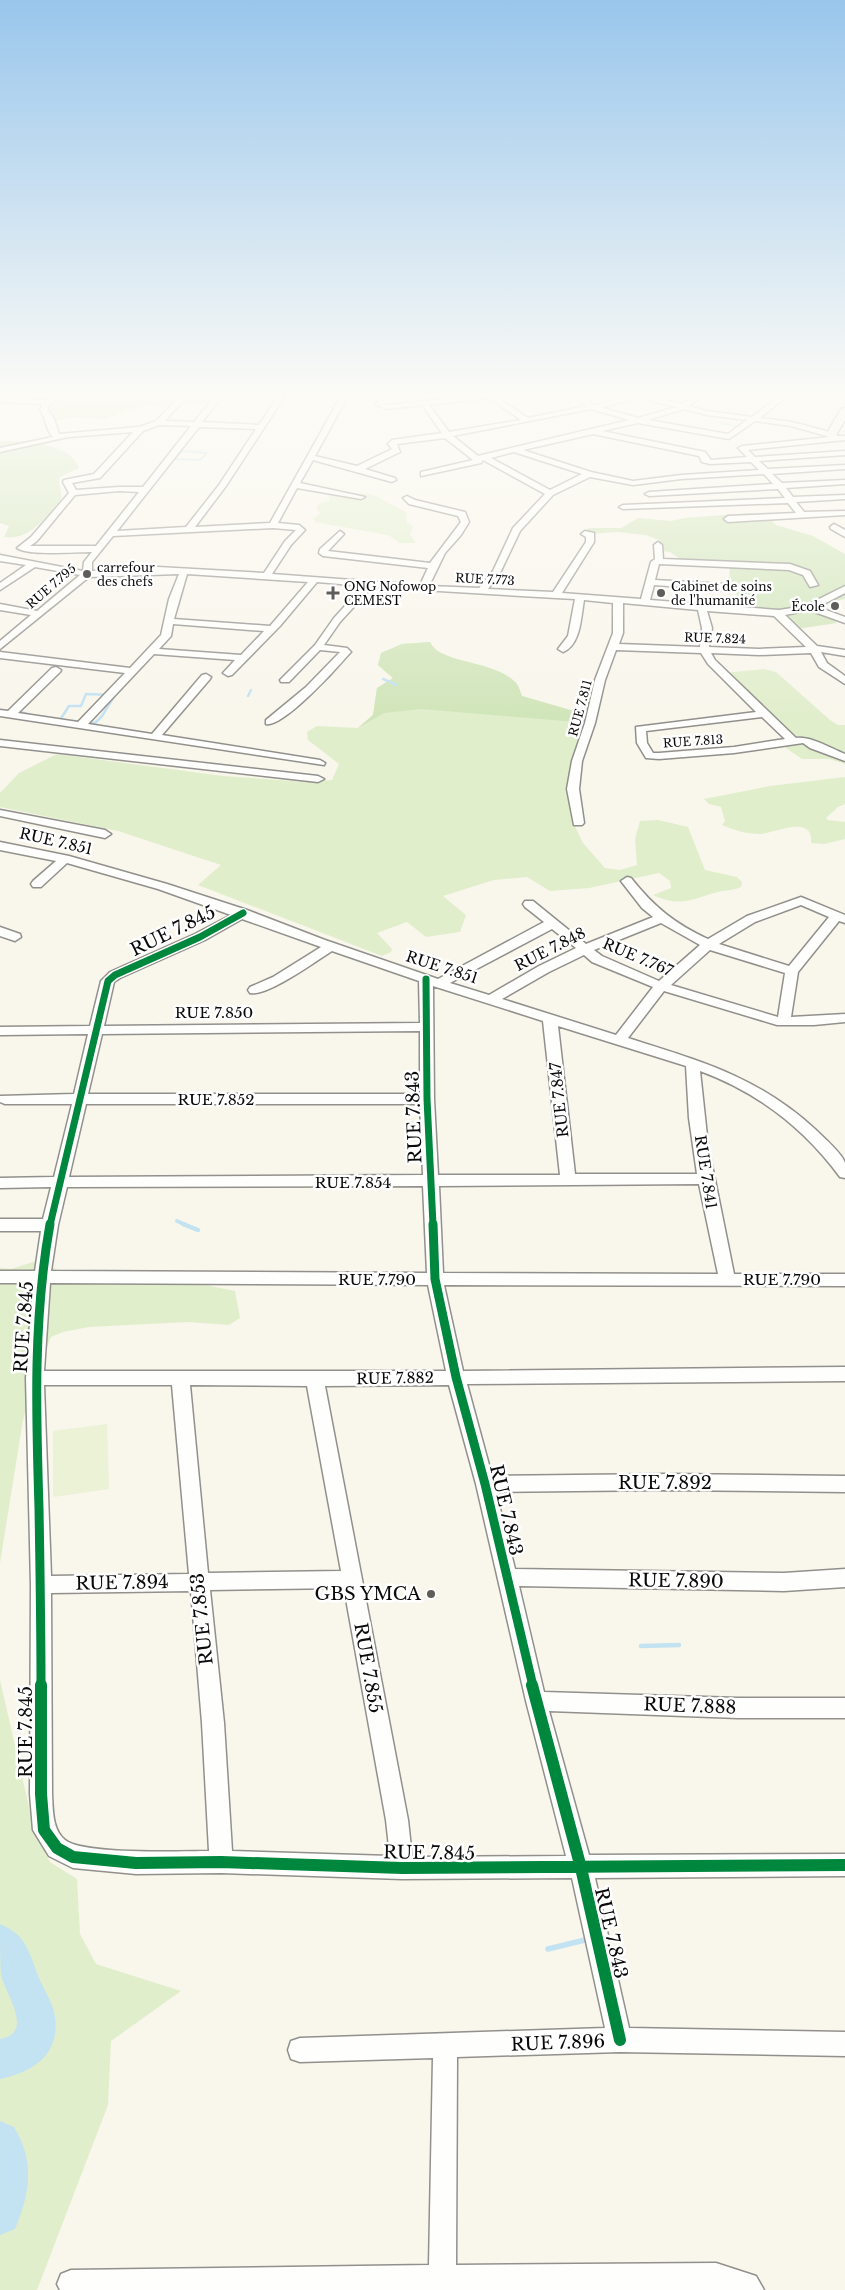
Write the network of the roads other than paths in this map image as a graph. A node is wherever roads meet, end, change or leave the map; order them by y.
1 (65, 503) edge
2 (136, 503) edge
3 (209, 503) edge
4 (285, 503) edge
5 (416, 503) edge
6 (541, 503) edge
7 (730, 503) edge
8 (794, 503) edge
9 (623, 506) dead end
10 (845, 513) edge
11 (804, 516) junction
12 (728, 519) dead end
13 (273, 525) junction
14 (834, 527) dead end
15 (188, 531) junction
16 (112, 534) junction
17 (340, 534) dead end
18 (585, 534) dead end
19 (845, 534) edge
20 (658, 545) dead end
21 (21, 548) junction
22 (100, 550) junction
23 (0, 558) edge
24 (659, 561) junction
25 (35, 564) junction
26 (433, 566) junction
27 (184, 570) junction
28 (87, 574) junction
29 (267, 575) junction
30 (315, 579) junction
31 (651, 582) junction
32 (370, 584) junction
33 (813, 585) dead end
34 (0, 586) edge
35 (723, 587) dead end
36 (424, 588) junction
37 (845, 589) edge
38 (481, 592) junction
39 (556, 595) junction
40 (580, 598) junction
41 (618, 602) junction
42 (644, 604) junction
43 (0, 607) edge
44 (702, 608) junction
45 (811, 608) junction
46 (777, 613) junction
47 (39, 614) junction
48 (845, 620) edge
49 (170, 622) junction
50 (272, 629) junction
51 (0, 634) edge
52 (11, 637) junction
53 (0, 646) edge
54 (614, 647) junction
55 (318, 648) junction
56 (563, 649) dead end
57 (704, 650) junction
58 (815, 650) junction
59 (152, 651) junction
60 (845, 653) edge
61 (0, 656) edge
62 (244, 658) junction
63 (56, 670) dead end
64 (133, 671) junction
65 (228, 673) dead end
66 (206, 676) dead end
67 (285, 680) dead end
68 (845, 681) edge
69 (5, 714) edge
70 (764, 714) junction
71 (270, 722) dead end
72 (80, 726) junction
73 (155, 737) junction
74 (793, 741) junction
75 (0, 743) edge
76 (845, 758) edge
77 (320, 763) dead end
78 (318, 780) dead end
79 (0, 813) edge
80 (578, 823) dead end
81 (105, 834) dead end
82 (0, 846) edge
83 (65, 859) junction
84 (626, 881) dead end
85 (37, 884) dead end
86 (529, 904) dead end
87 (243, 913) junction
88 (662, 918) junction
89 (841, 918) edge
90 (552, 923) junction
91 (0, 931) edge
92 (15, 937) dead end
93 (708, 945) junction
94 (332, 946) junction
95 (584, 950) junction
96 (792, 971) junction
97 (433, 981) junction
98 (661, 986) junction
99 (255, 990) dead end
100 (491, 1000) junction
101 (845, 1018) edge
102 (550, 1019) junction
103 (784, 1021) junction
104 (428, 1027) junction
105 (96, 1030) junction
106 (2, 1031) dead end
107 (618, 1040) junction
108 (693, 1063) junction
109 (79, 1099) junction
110 (427, 1099) junction
111 (6, 1100) dead end
112 (845, 1173) edge
113 (706, 1179) junction
114 (432, 1181) junction
115 (568, 1181) junction
116 (60, 1182) junction
117 (0, 1183) edge
118 (0, 1225) edge
119 (50, 1225) junction
120 (0, 1277) edge
121 (42, 1277) junction
122 (727, 1279) junction
123 (435, 1280) junction
124 (845, 1280) edge
125 (845, 1374) edge
126 (180, 1377) junction
127 (456, 1377) junction
128 (35, 1378) junction
129 (315, 1379) junction
130 (485, 1484) junction
131 (845, 1484) edge
132 (507, 1577) junction
133 (845, 1578) edge
134 (353, 1579) junction
135 (199, 1582) junction
136 (40, 1585) junction
137 (536, 1701) junction
138 (845, 1708) edge
139 (221, 1862) junction
140 (845, 1865) edge
141 (402, 1868) junction
142 (581, 1868) junction
143 (620, 2040) junction
144 (845, 2044) edge
145 (444, 2047) junction
146 (300, 2050) dead end
147 (442, 2279) junction
148 (71, 2284) dead end
149 (750, 2290) edge

1 - 21 street
2 - 16 street, RUE 7.795
3 - 15 street
4 - 13 street
5 - 26 street
6 - 38 street
7 - 9 street
8 - 11 street
10 - 11 street
11 - 12 street
13 - 15 street
13 - 29 street
14 - 19 street
15 - 16 street
16 - 22 street, RUE 7.795
17 - 26 street
18 - 39 street
20 - 24 street
21 - 22 street
21 - 23 street
22 - 28 street, RUE 7.795
23 - 25 street, RUE 7.773
24 - 31 street
24 - 33 street
25 - 28 street, RUE 7.773
25 - 34 street
26 - 36 street
27 - 28 street, RUE 7.773
27 - 29 street, RUE 7.773
27 - 49 street
28 - 47 street, RUE 7.795
29 - 30 street, RUE 7.773
30 - 32 street, RUE 7.773
30 - 50 street
31 - 35 street
31 - 42 street
32 - 36 street, RUE 7.773
32 - 55 street
36 - 38 street, RUE 7.773
37 - 45 street, RUE 7.773
38 - 39 street, RUE 7.773
39 - 40 street, RUE 7.773
40 - 41 street, RUE 7.773
40 - 56 street
41 - 42 street, RUE 7.773
41 - 54 street, RUE 7.811
42 - 44 street, RUE 7.773
43 - 47 street
44 - 46 street, RUE 7.773
44 - 57 street
45 - 46 street, RUE 7.773
45 - 48 street
46 - 58 street
47 - 52 street, RUE 7.795
49 - 50 street
49 - 59 street
50 - 62 street
51 - 52 street
52 - 53 street, RUE 7.795
54 - 57 street, RUE 7.824
54 - 80 street, RUE 7.811
55 - 67 street
55 - 71 street
57 - 58 street, RUE 7.824
57 - 70 street
58 - 60 street, RUE 7.824
58 - 68 street
59 - 62 street
59 - 64 street
61 - 64 street
62 - 65 street
63 - 69 street
64 - 72 street
66 - 73 street
69 - 72 street
70 - 74 street
70 - 74 street, RUE 7.813
72 - 73 street
73 - 77 street
74 - 76 street
75 - 78 street
79 - 81 street
82 - 83 street, RUE 7.851
83 - 85 street
83 - 87 street, RUE 7.851
84 - 88 street
86 - 90 street, RUE 7.767
87 - 94 street, RUE 7.851
87 - 105 street, RUE 7.845
88 - 93 street
88 - 95 street, RUE 7.848
89 - 93 street
89 - 96 street
90 - 95 street, RUE 7.767
90 - 97 street
91 - 92 street
93 - 96 street
93 - 98 street
94 - 97 street, RUE 7.851
94 - 99 street
95 - 98 street, RUE 7.767
95 - 100 street, RUE 7.848
96 - 103 street
97 - 100 street, RUE 7.851
97 - 104 street, RUE 7.843
98 - 103 street, RUE 7.767
98 - 107 street
100 - 102 street, RUE 7.851
101 - 103 street, RUE 7.767
102 - 107 street, RUE 7.851
102 - 115 street, RUE 7.847
104 - 105 street, RUE 7.850
104 - 110 street, RUE 7.843
105 - 106 street, RUE 7.850
105 - 109 street, RUE 7.845
107 - 108 street, RUE 7.851
108 - 112 street, RUE 7.851
108 - 113 street, RUE 7.841
109 - 110 street, RUE 7.852
109 - 111 street, RUE 7.852
109 - 116 street, RUE 7.845
110 - 114 street, RUE 7.843
113 - 115 street, RUE 7.854
113 - 122 street, RUE 7.841
114 - 115 street, RUE 7.854
114 - 116 street, RUE 7.854
114 - 123 street, RUE 7.843
116 - 117 street, RUE 7.854
116 - 119 street, RUE 7.845
118 - 119 street
119 - 121 street, RUE 7.845
120 - 121 street, RUE 7.790
121 - 123 street, RUE 7.790
121 - 128 street, RUE 7.845
122 - 123 street, RUE 7.790
122 - 124 street, RUE 7.790
123 - 127 street, RUE 7.843
125 - 127 street, RUE 7.882
126 - 128 street, RUE 7.882
126 - 129 street, RUE 7.882
126 - 135 street, RUE 7.853
127 - 129 street, RUE 7.882
127 - 130 street, RUE 7.843
128 - 136 street, RUE 7.845
129 - 134 street, RUE 7.855
130 - 131 street, RUE 7.892
130 - 132 street, RUE 7.843
132 - 133 street, RUE 7.890
132 - 137 street, RUE 7.843
134 - 135 street, RUE 7.894
134 - 141 street, RUE 7.855
135 - 136 street, RUE 7.894
135 - 139 street, RUE 7.853
136 - 139 street, RUE 7.845
137 - 138 street, RUE 7.888
137 - 142 street, RUE 7.843
139 - 141 street, RUE 7.845
140 - 142 street, RUE 7.845
141 - 142 street, RUE 7.845
142 - 143 street, RUE 7.843
143 - 144 street, RUE 7.896
143 - 145 street, RUE 7.896
145 - 146 street, RUE 7.896
145 - 147 street
147 - 148 street
147 - 149 street

